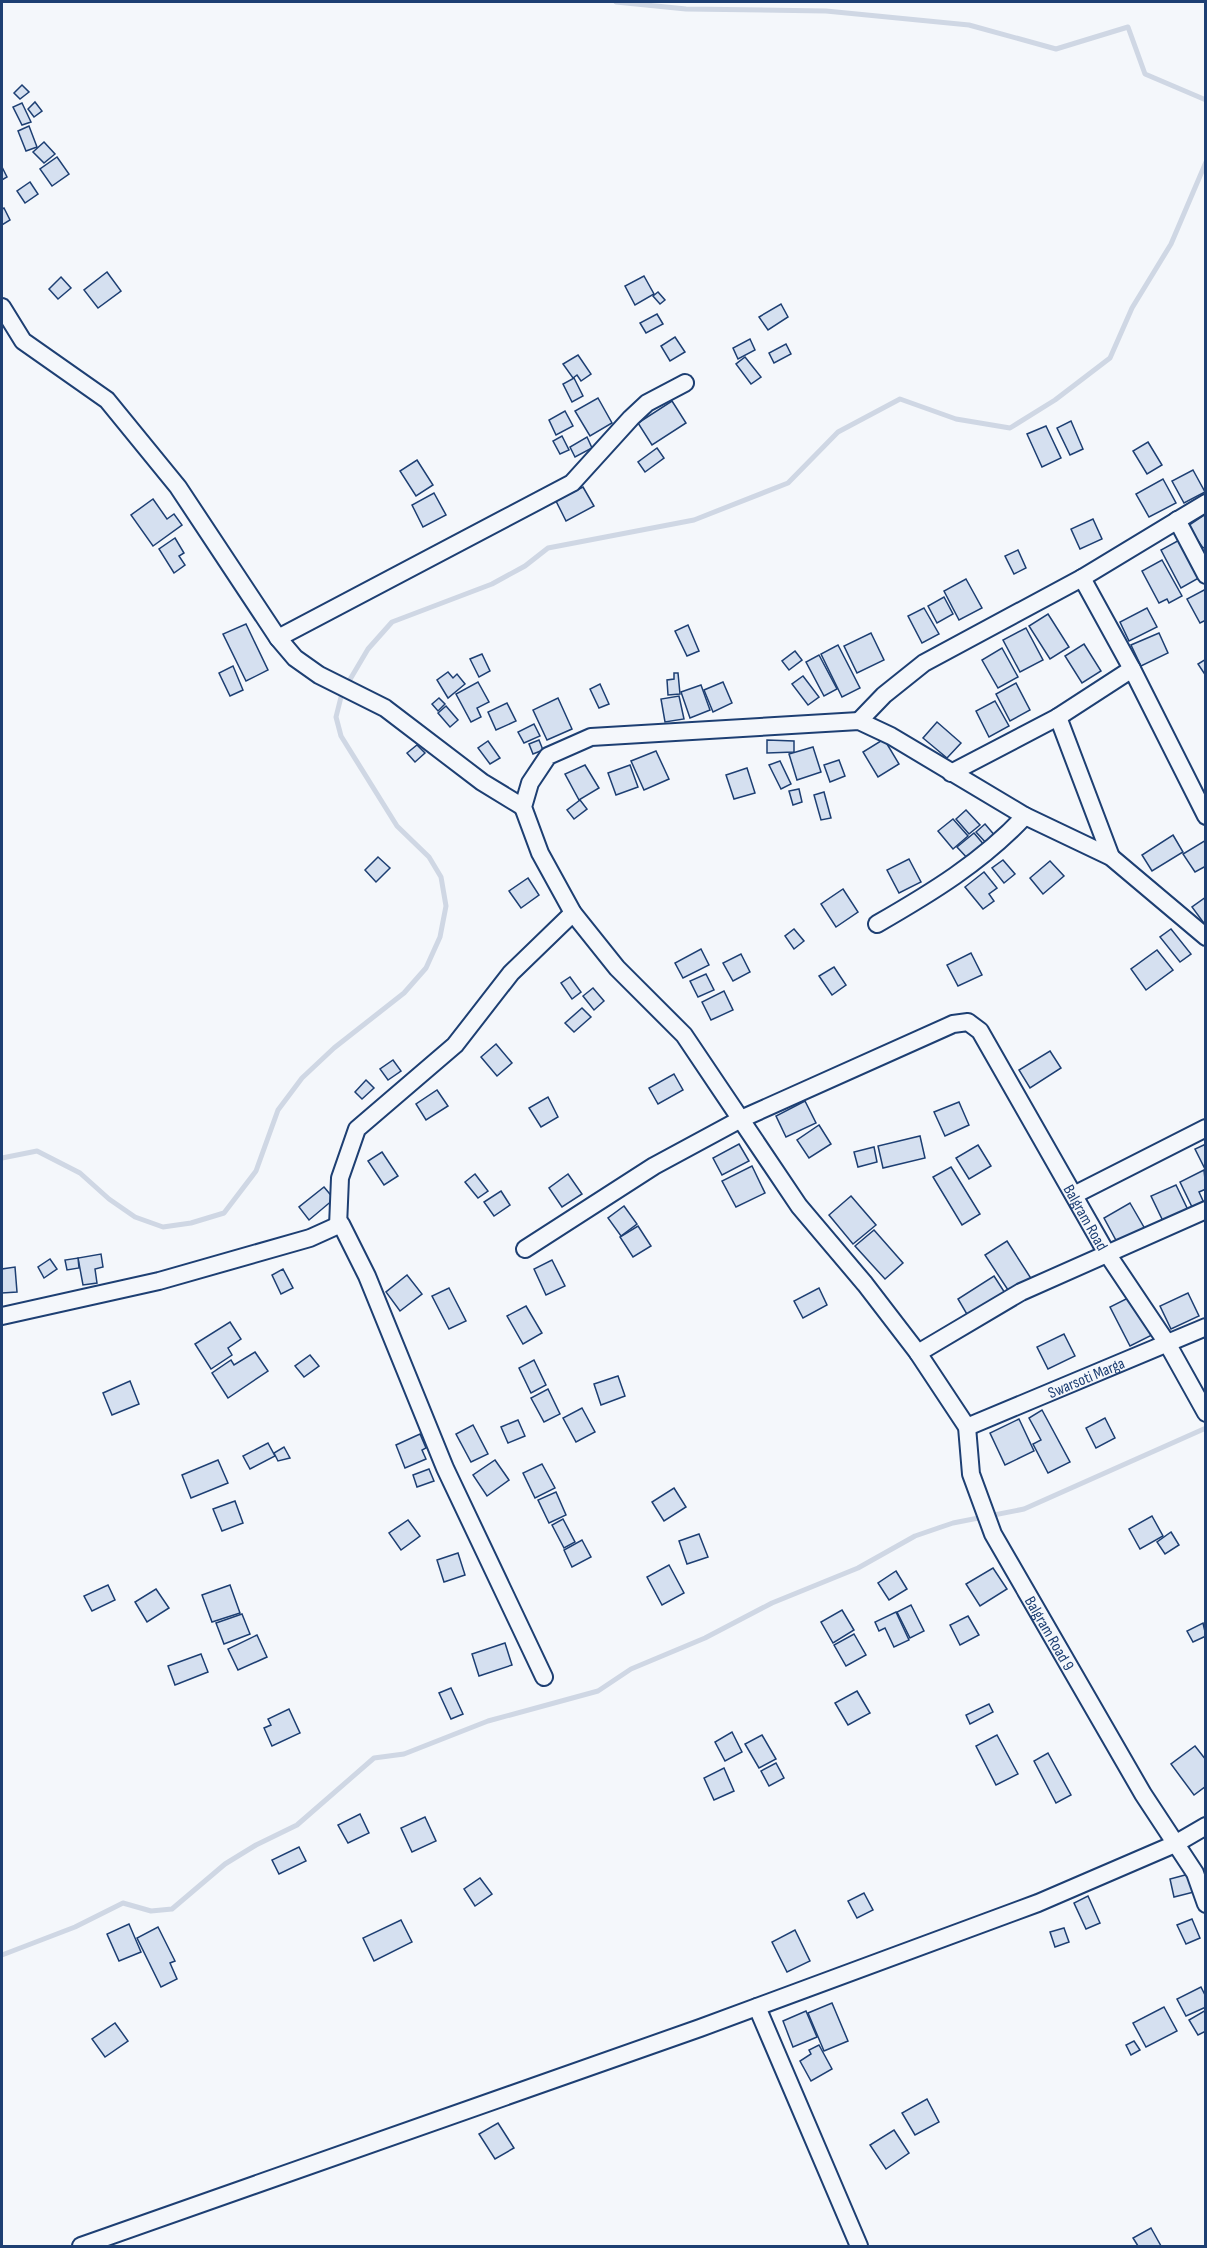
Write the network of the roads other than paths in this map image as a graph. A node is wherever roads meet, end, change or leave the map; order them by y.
1 (2, 307) edge
2 (685, 383) dead end
3 (1206, 503) edge
4 (1177, 520) junction
5 (1206, 575) edge
6 (1082, 578) junction
7 (278, 638) junction
8 (1132, 669) junction
9 (1058, 717) junction
10 (859, 721) junction
11 (951, 773) junction
12 (523, 807) junction
13 (1025, 816) junction
14 (1206, 816) edge
15 (1110, 856) junction
16 (573, 913) junction
17 (877, 924) dead end
18 (1206, 937) edge
19 (741, 1119) junction
20 (1206, 1128) edge
21 (1074, 1195) junction
22 (1206, 1210) edge
23 (338, 1226) junction
24 (525, 1249) dead end
25 (1106, 1252) junction
26 (2, 1316) edge
27 (1206, 1327) edge
28 (1167, 1343) junction
29 (918, 1353) junction
30 (1206, 1413) edge
31 (967, 1427) junction
32 (544, 1677) dead end
33 (1206, 1826) edge
34 (1175, 1844) junction
35 (1206, 1904) edge
36 (757, 2007) junction
37 (81, 2247) edge
38 (859, 2247) edge

1 - 7 street
2 - 7 street
3 - 4 street
4 - 5 street
4 - 6 street
6 - 8 street
6 - 10 street
7 - 12 street
8 - 9 street
8 - 14 street
9 - 11 street
9 - 15 street
10 - 11 street
10 - 12 street
11 - 13 street
12 - 16 street
13 - 15 street
13 - 17 street
15 - 18 street
16 - 19 street
16 - 23 street
19 - 21 street, Balgram Road
19 - 24 street
19 - 29 street
20 - 21 street
21 - 25 street, Balgram Road
22 - 25 street
23 - 26 street
23 - 32 street
25 - 28 street, Balgram Road
25 - 29 street
27 - 28 street, Swarsoti Marga
28 - 30 street, Balgram Road
28 - 31 street, Swarsoti Marga
29 - 31 street
31 - 34 street, Balgram Road 9
33 - 34 street
34 - 35 street, Balgram Road 9
34 - 36 street
36 - 37 street
36 - 38 street

